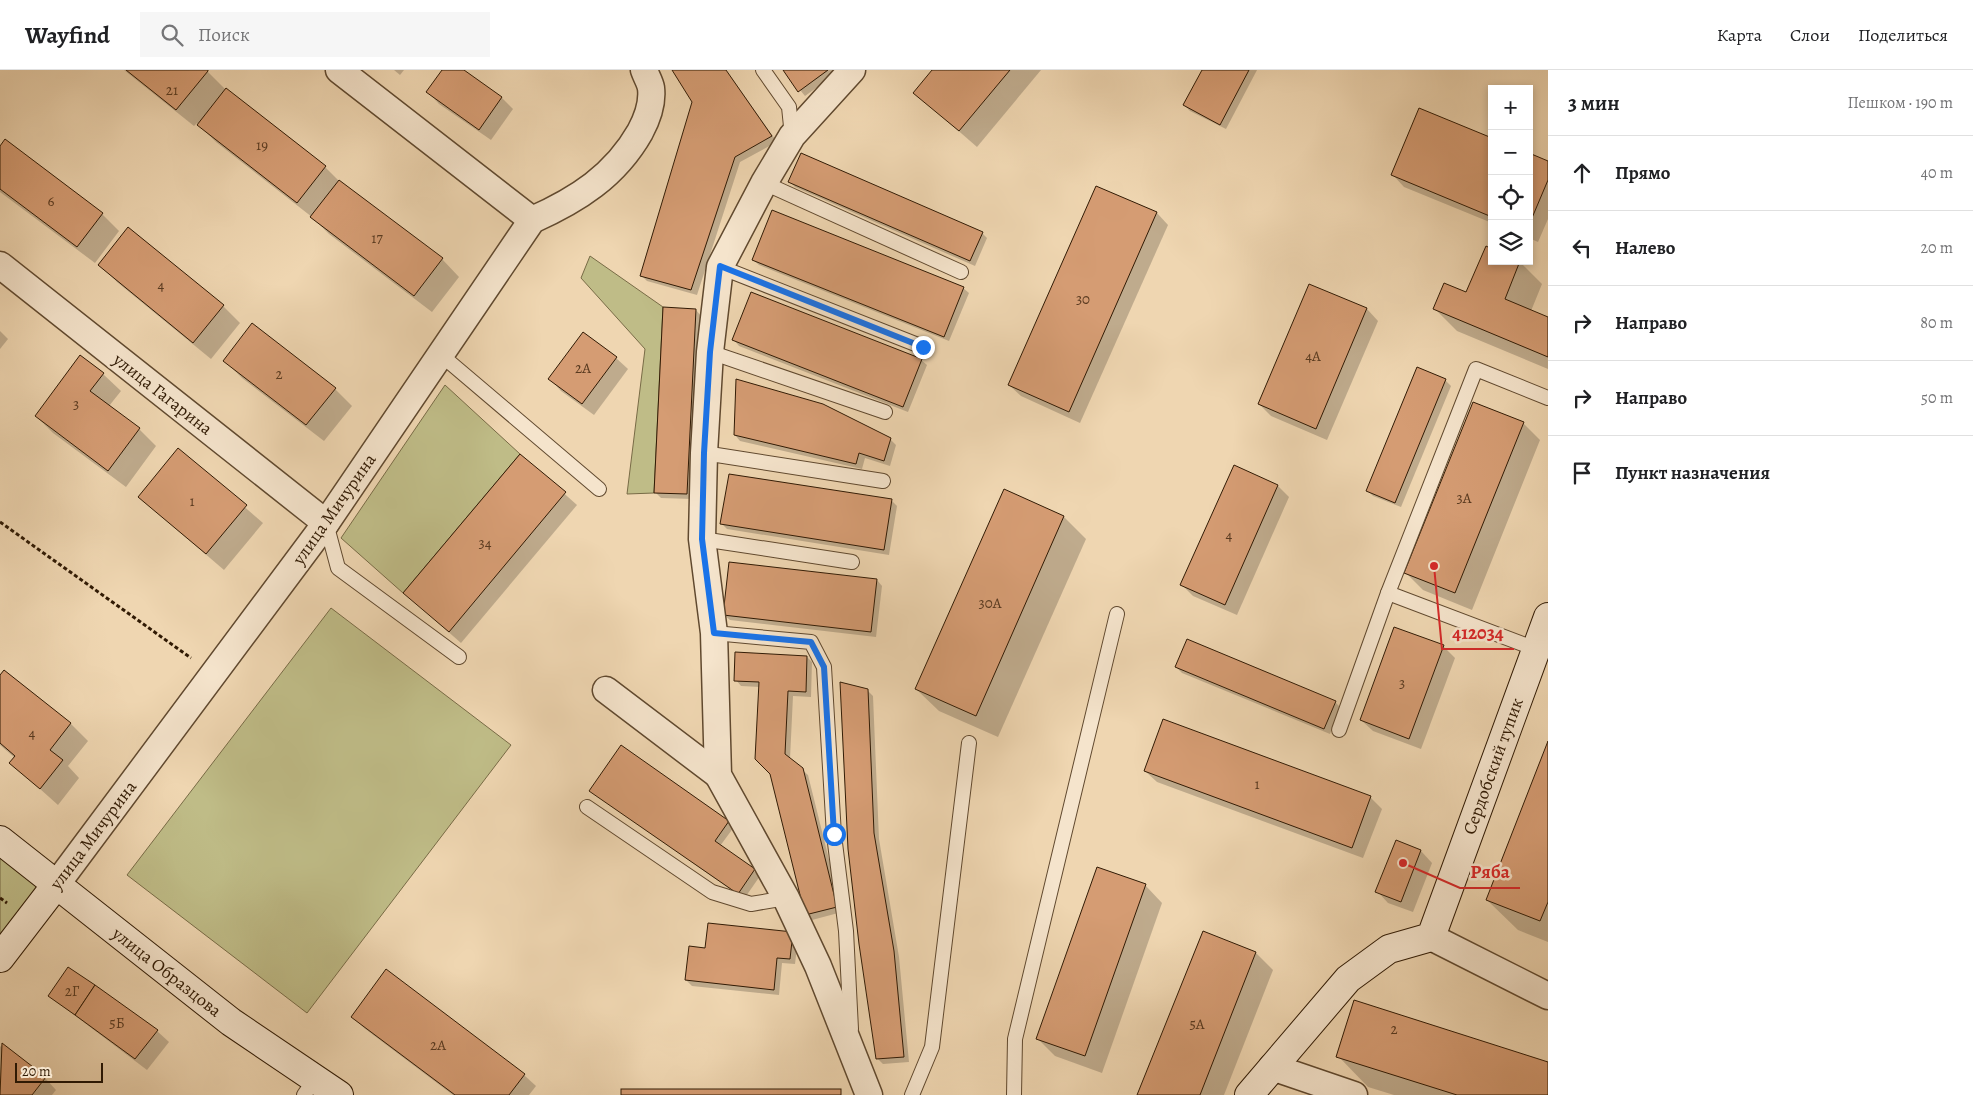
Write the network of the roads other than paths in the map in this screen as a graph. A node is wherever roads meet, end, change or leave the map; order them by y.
1 (339, 70) edge
2 (644, 70) edge
3 (763, 70) edge
4 (852, 70) edge
5 (792, 136) junction
6 (764, 183) junction
7 (532, 220) junction
8 (0, 264) edge
9 (720, 266) junction
10 (961, 272) dead end
11 (923, 347) dead end
12 (710, 352) junction
13 (440, 354) junction
14 (1548, 398) edge
15 (885, 412) dead end
16 (704, 453) junction
17 (883, 481) dead end
18 (599, 489) dead end
19 (326, 523) junction
20 (702, 539) junction
21 (852, 562) dead end
22 (1388, 593) junction
23 (1117, 614) dead end
24 (1548, 617) edge
25 (714, 633) junction
26 (1536, 649) junction
27 (459, 657) dead end
28 (606, 690) dead end
29 (1339, 730) dead end
30 (969, 743) dead end
31 (718, 775) junction
32 (587, 807) dead end
33 (0, 840) edge
34 (56, 885) junction
35 (786, 898) junction
36 (1431, 937) junction
37 (0, 958) edge
38 (1548, 996) edge
39 (852, 1050) junction
40 (1272, 1067) junction
41 (310, 1087) edge
42 (339, 1095) edge
43 (868, 1095) edge
44 (912, 1095) edge
45 (1014, 1095) edge
46 (1249, 1095) edge
47 (1354, 1095) edge

1 - 7 street
2 - 7 street
3 - 5 lane
4 - 5 street
5 - 6 street
6 - 9 street
6 - 10 lane
7 - 13 street, улица Мичурина
8 - 19 street, улица Гагарина
9 - 11 lane
9 - 12 street
12 - 15 lane
12 - 16 street
13 - 18 lane
13 - 19 street, улица Мичурина
14 - 22 lane
16 - 17 lane
16 - 20 street
19 - 27 lane
19 - 34 street, улица Мичурина
20 - 21 lane
20 - 25 street
22 - 26 lane
22 - 29 lane
23 - 45 lane
24 - 26 street, Сердобский тупик
25 - 31 street
25 - 39 lane
26 - 36 street, Сердобский тупик
28 - 31 street
30 - 44 lane
31 - 35 street
32 - 35 lane
33 - 34 street, улица Образцова
34 - 37 street, улица Мичурина
34 - 41 street, улица Образцова
35 - 39 street
36 - 38 street
36 - 40 street
39 - 43 street
40 - 46 street
40 - 47 street
41 - 42 street, улица Образцова

